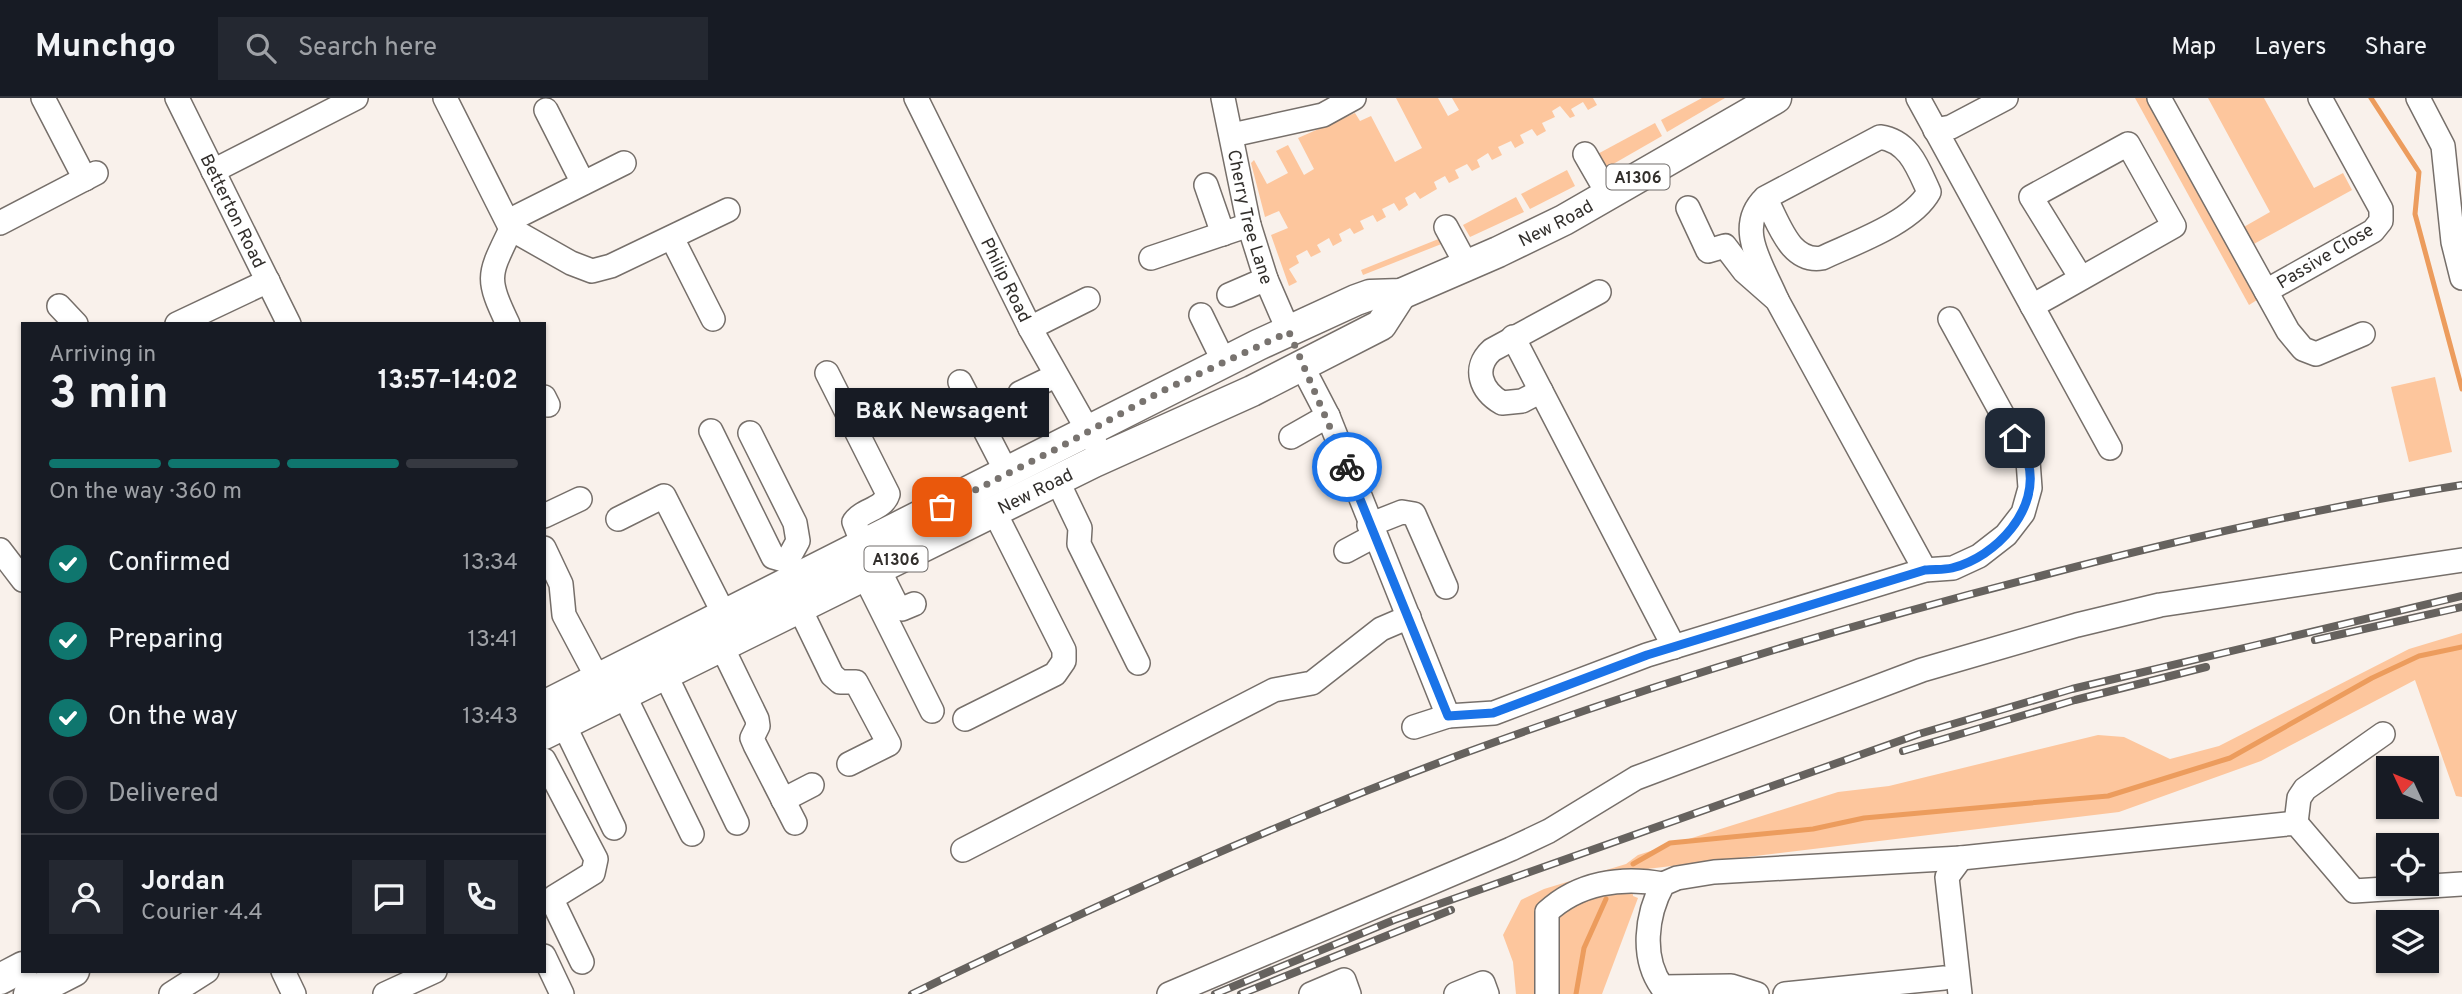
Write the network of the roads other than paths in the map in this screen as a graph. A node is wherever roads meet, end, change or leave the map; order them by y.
1 (43, 98) edge
2 (177, 98) edge
3 (356, 98) edge
4 (445, 98) edge
5 (916, 98) edge
6 (1223, 98) edge
7 (1354, 98) edge
8 (1776, 98) edge
9 (1917, 98) edge
10 (2006, 98) edge
11 (2158, 98) edge
12 (2320, 98) edge
13 (2418, 98) edge
14 (1738, 108) edge
15 (547, 110) dead end
16 (1935, 130) junction
17 (1231, 135) junction
18 (1585, 154) dead end
19 (624, 163) dead end
20 (213, 171) junction
21 (583, 183) junction
22 (1206, 185) dead end
23 (1608, 194) junction
24 (1765, 198) junction
25 (1688, 208) dead end
26 (728, 210) dead end
27 (0, 223) edge
28 (510, 225) junction
29 (1249, 225) junction
30 (1446, 227) dead end
31 (1223, 234) junction
32 (672, 238) junction
33 (1151, 258) dead end
34 (1466, 267) junction
35 (2081, 278) junction
36 (2462, 278) edge
37 (1266, 279) junction
38 (268, 281) junction
39 (2266, 291) junction
40 (1599, 292) dead end
41 (1401, 294) junction
42 (1229, 295) dead end
43 (1088, 299) dead end
44 (1777, 300) junction
45 (59, 306) dead end
46 (2032, 306) junction
47 (1201, 314) dead end
48 (713, 319) dead end
49 (1950, 319) dead end
50 (74, 322) edge
51 (181, 322) edge
52 (288, 322) edge
53 (507, 322) edge
54 (1030, 328) junction
55 (1289, 332) junction
56 (2363, 334) dead end
57 (1513, 337) junction
58 (1224, 362) junction
59 (1302, 366) junction
60 (827, 373) dead end
61 (1055, 376) junction
62 (960, 382) dead end
63 (1541, 391) junction
64 (1020, 393) dead end
65 (1328, 416) junction
66 (711, 431) dead end
67 (1089, 432) junction
68 (750, 433) dead end
69 (1291, 438) dead end
70 (2110, 448) dead end
71 (1102, 458) junction
72 (1007, 473) junction
73 (1057, 480) junction
74 (580, 499) dead end
75 (994, 512) junction
76 (546, 515) edge
77 (618, 519) dead end
78 (1372, 531) junction
79 (0, 550) edge
80 (1346, 551) dead end
81 (546, 552) edge
82 (2462, 560) edge
83 (869, 563) junction
84 (1925, 570) junction
85 (21, 577) edge
86 (794, 583) junction
87 (1446, 587) dead end
88 (914, 604) dead end
89 (1409, 617) junction
90 (723, 631) junction
91 (1674, 647) junction
92 (1139, 663) dead end
93 (665, 674) junction
94 (598, 679) junction
95 (624, 695) junction
96 (932, 711) dead end
97 (1448, 716) junction
98 (964, 719) dead end
99 (551, 722) edge
100 (1414, 727) dead end
101 (2383, 734) dead end
102 (546, 764) edge
103 (849, 764) dead end
104 (812, 785) dead end
105 (783, 800) junction
106 (737, 823) dead end
107 (795, 823) dead end
108 (2296, 823) junction
109 (614, 828) dead end
110 (692, 834) dead end
111 (963, 850) dead end
112 (1961, 858) junction
113 (1663, 884) junction
114 (2462, 884) edge
115 (546, 960) edge
116 (582, 962) dead end
117 (21, 968) edge
118 (70, 973) edge
119 (204, 973) edge
120 (284, 973) edge
121 (431, 973) edge
122 (1944, 978) dead end
123 (0, 979) edge
124 (29, 994) edge
125 (171, 994) edge
126 (294, 994) edge
127 (385, 994) edge
128 (562, 994) edge
129 (1170, 994) edge
130 (1311, 994) edge
131 (1349, 994) edge
132 (1456, 994) edge
133 (1488, 994) edge
134 (1546, 994) edge
135 (1756, 994) edge
136 (1786, 994) edge
137 (1961, 994) edge

1 - 27 street
2 - 20 street, Betterton Road
3 - 20 street
4 - 28 street
5 - 54 street, Philip Road
6 - 17 street, Cherry Tree Lane
7 - 17 street
8 - 14 main road, New Road / A1306
9 - 16 street
10 - 16 street
11 - 39 street, Passive Close
12 - 39 street, Passive Close
13 - 36 street
14 - 23 main road, New Road / A1306
15 - 21 street
16 - 46 street
17 - 29 street, Cherry Tree Lane
18 - 23 street
19 - 21 street
20 - 38 street, Betterton Road
21 - 28 street
22 - 31 street
23 - 34 main road, New Road / A1306
24 - 24 street
24 - 44 street
25 - 44 street
26 - 32 street
28 - 32 street
28 - 53 street
29 - 31 street
29 - 37 street, Cherry Tree Lane
30 - 34 street
31 - 33 street
32 - 48 street
34 - 41 main road, New Road / A1306
35 - 35 street
35 - 46 street
37 - 42 street
37 - 55 street, Cherry Tree Lane
38 - 51 street
38 - 52 street, Betterton Road
39 - 56 street
40 - 57 street
41 - 55 main road, New Road / A1306
41 - 59 main road, New Road / A1306
43 - 54 street
44 - 84 street
45 - 50 street
46 - 70 street
47 - 58 street
49 - 84 street
54 - 61 street, Philip Road
55 - 58 main road, New Road / A1306
55 - 59 main road
57 - 63 street
57 - 63 street
58 - 67 main road, New Road / A1306
59 - 65 street
59 - 71 main road, New Road / A1306
60 - 83 street
61 - 64 street
61 - 67 street, Philip Road
62 - 72 street
63 - 91 street
65 - 69 street
65 - 78 street
66 - 86 street
67 - 71 street, Philip Road
67 - 72 main road, New Road / A1306
68 - 86 street
71 - 73 main road, New Road / A1306
72 - 83 main road, New Road / A1306
73 - 75 main road, New Road / A1306
73 - 92 street
74 - 76 street
75 - 83 main road, New Road / A1306
75 - 98 street
77 - 90 street
78 - 80 street
78 - 87 street
78 - 89 street
79 - 85 street
81 - 94 street
82 - 129 street
83 - 86 main road, New Road / A1306
83 - 88 street
83 - 96 street
84 - 91 street
86 - 90 main road, New Road / A1306
86 - 103 street
89 - 97 street
89 - 111 street
90 - 93 main road, New Road / A1306
90 - 94 main road, New Road / A1306
90 - 105 street
91 - 97 street
93 - 95 main road, New Road / A1306
93 - 106 street
94 - 99 main road, New Road / A1306
95 - 99 main road, New Road / A1306
95 - 110 street
97 - 100 street
99 - 109 street
101 - 108 street
102 - 116 street
104 - 105 street
105 - 107 street
108 - 112 street
108 - 114 street
112 - 113 street
112 - 137 street
113 - 134 street
113 - 135 street
115 - 128 street
117 - 123 main road
118 - 124 main road
119 - 125 street
120 - 126 street
121 - 127 street
122 - 136 street
130 - 131 street
132 - 133 street

